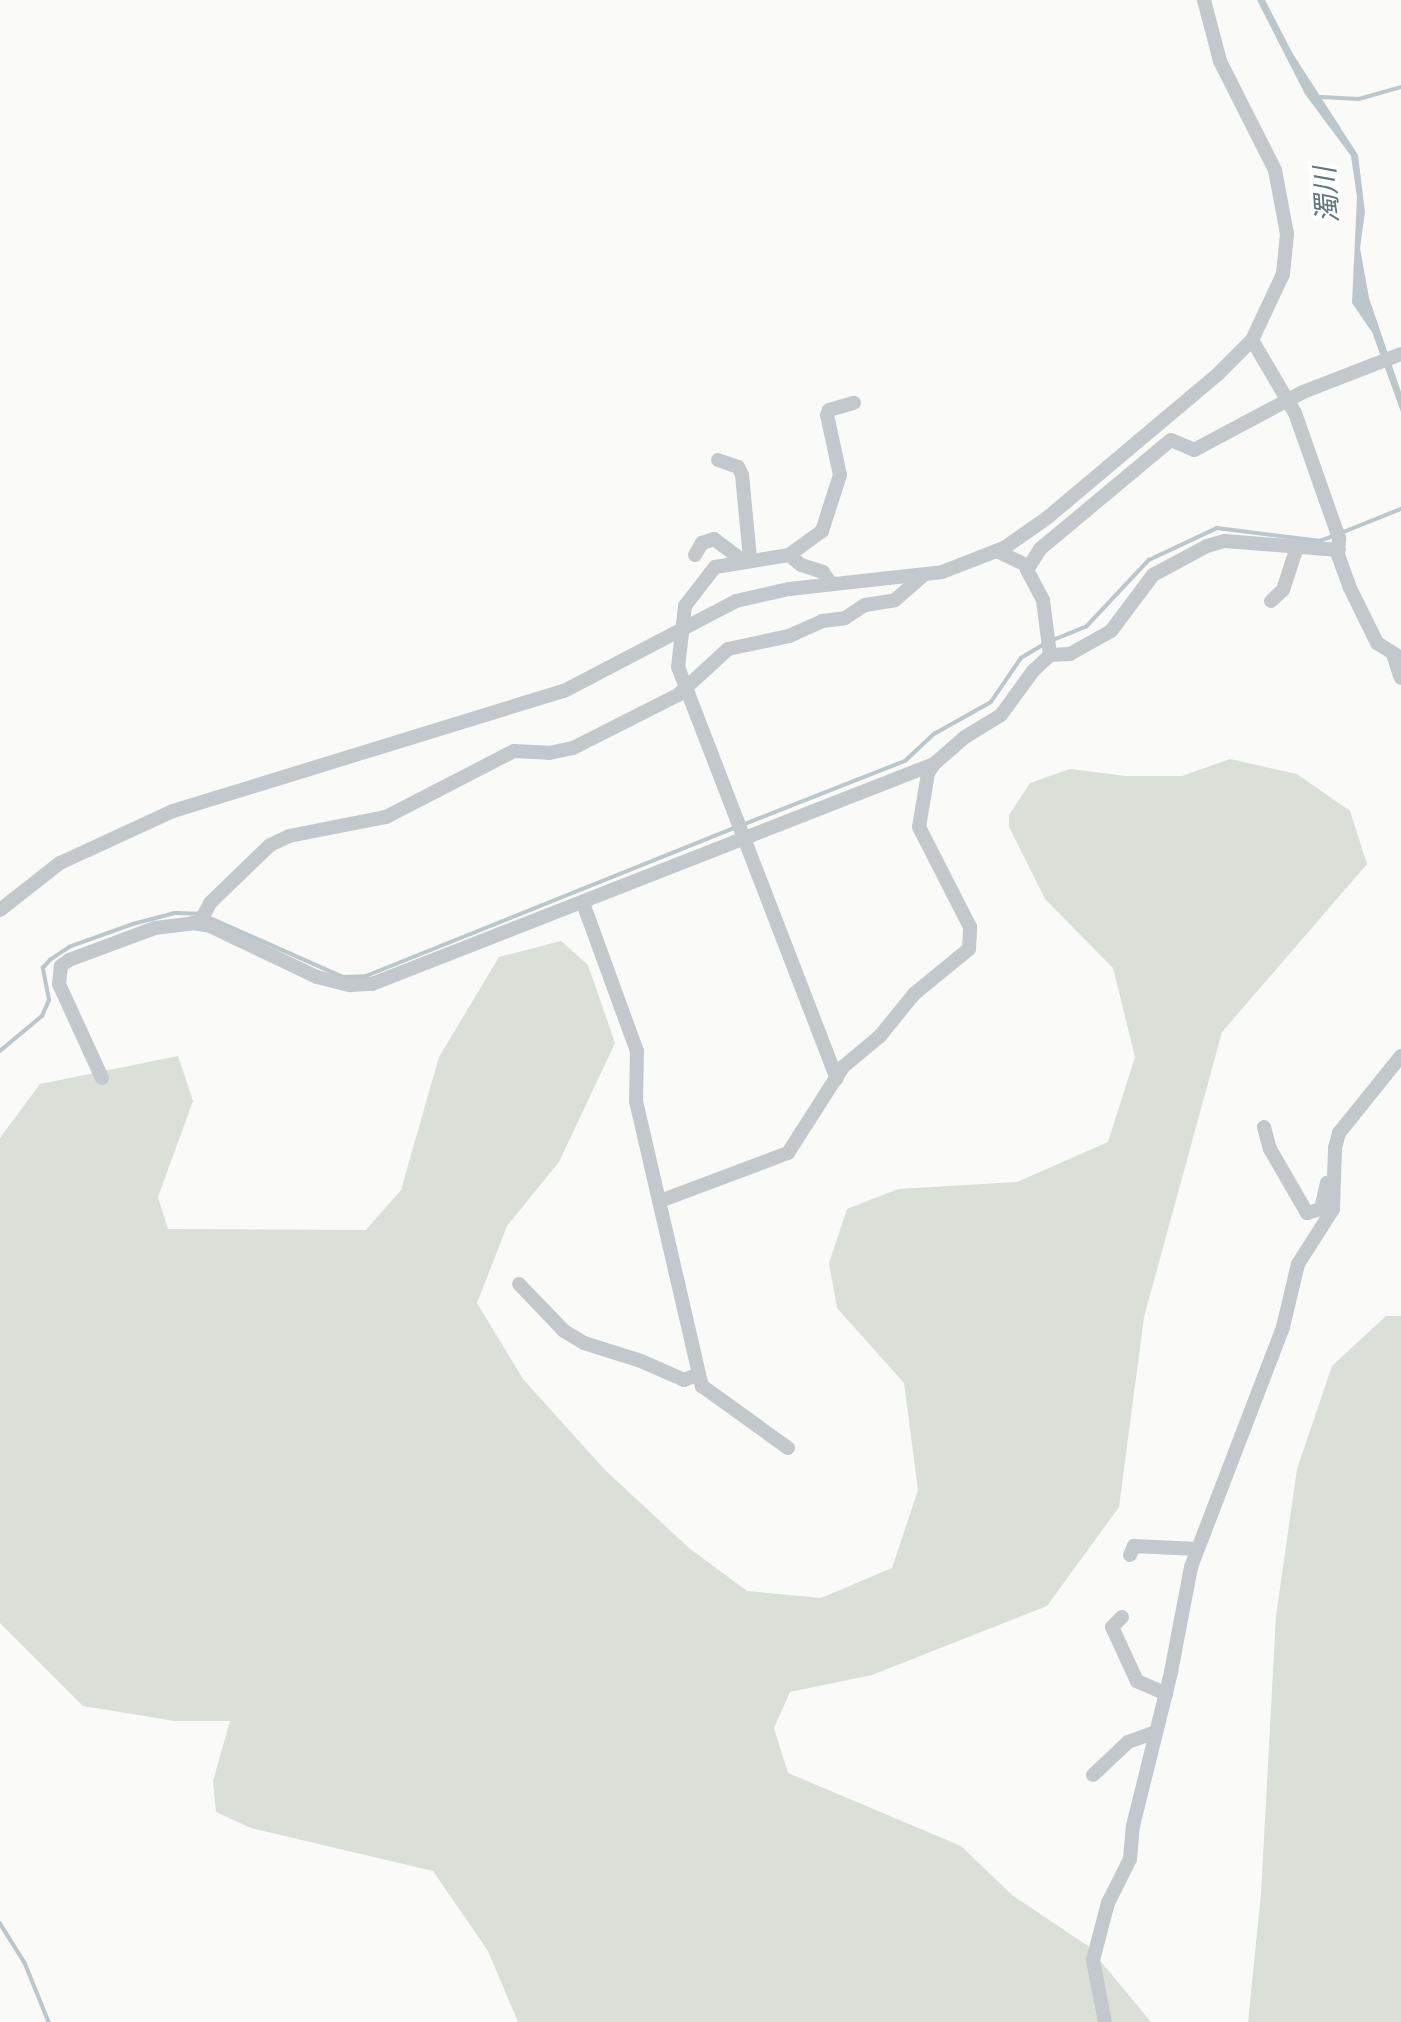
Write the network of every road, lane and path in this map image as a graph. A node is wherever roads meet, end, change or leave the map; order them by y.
1 (1204, 0) edge
2 (1252, 340) junction
3 (1397, 356) edge
4 (1290, 398) junction
5 (854, 403) dead end
6 (718, 460) dead end
7 (1338, 538) junction
8 (1296, 550) junction
9 (997, 551) junction
10 (695, 555) dead end
11 (789, 555) junction
12 (745, 559) junction
13 (1028, 566) junction
14 (924, 575) junction
15 (831, 584) junction
16 (1271, 601) dead end
17 (681, 629) junction
18 (1048, 645) junction
19 (1397, 656) edge
20 (1401, 678) edge
21 (687, 688) junction
22 (934, 764) junction
23 (742, 828) junction
24 (583, 903) junction
25 (0, 910) edge
26 (201, 918) junction
27 (1401, 1056) edge
28 (102, 1078) dead end
29 (837, 1078) junction
30 (1264, 1127) dead end
31 (1334, 1163) junction
32 (660, 1201) junction
33 (519, 1284) dead end
34 (699, 1374) junction
35 (788, 1448) dead end
36 (1197, 1549) junction
37 (1130, 1555) dead end
38 (1122, 1617) dead end
39 (1166, 1695) junction
40 (1155, 1732) junction
41 (1093, 1775) dead end
42 (1105, 2022) edge

1 - 2 street
2 - 4 street
2 - 9 street
3 - 4 street
4 - 7 street
4 - 13 street
5 - 11 street
6 - 12 street
7 - 8 street
7 - 19 street
8 - 16 street
8 - 18 street
9 - 13 street
9 - 14 street
10 - 12 street
11 - 12 street
11 - 15 street
12 - 17 street
13 - 18 street
14 - 15 street
14 - 21 street
15 - 17 street
17 - 21 street
17 - 25 street
18 - 22 street
19 - 20 street
21 - 23 street
21 - 26 street
22 - 23 street
22 - 29 street
23 - 24 street
23 - 29 street
24 - 26 street
24 - 32 street
26 - 28 street
27 - 31 street
29 - 32 street
30 - 31 street
31 - 36 street
32 - 34 street
33 - 34 street
34 - 35 street
36 - 37 street
36 - 39 street
38 - 39 street
39 - 40 street
40 - 41 street
40 - 42 street

